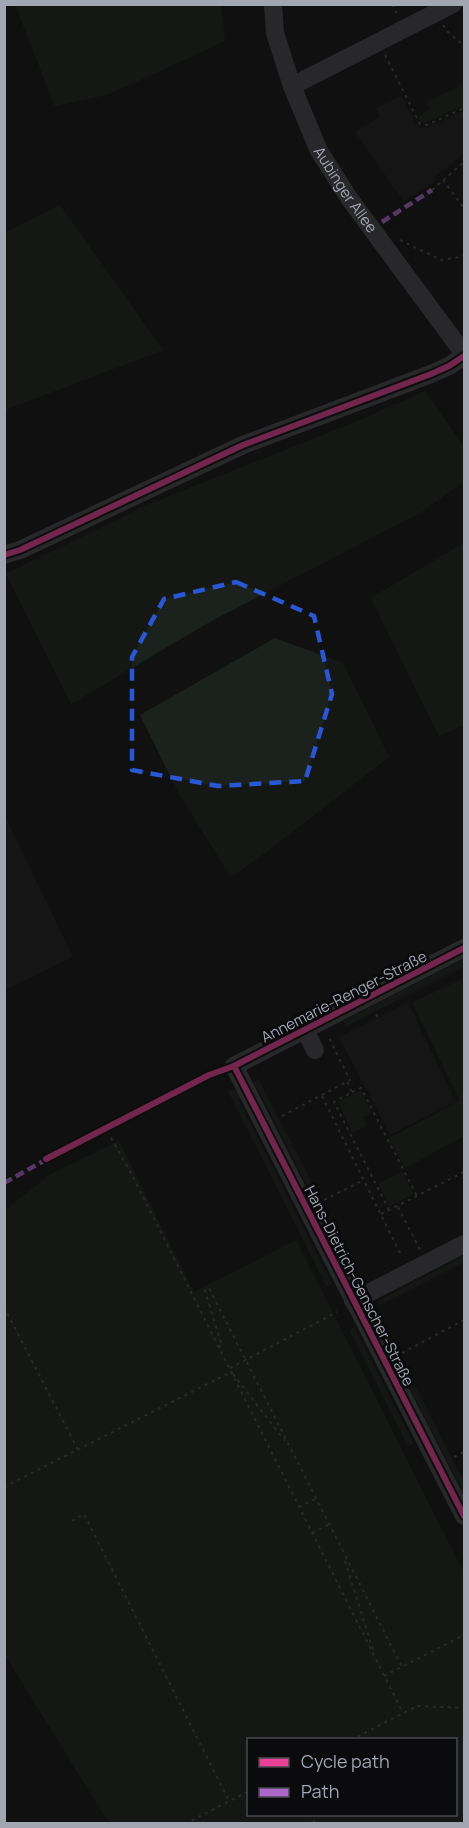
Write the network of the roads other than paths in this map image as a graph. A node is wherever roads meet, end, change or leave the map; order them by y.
1 (273, 4) edge
2 (453, 4) edge
3 (292, 86) junction
4 (465, 355) edge
5 (4, 555) edge
6 (465, 948) edge
7 (305, 1030) junction
8 (322, 1044) road end
9 (234, 1066) joint
10 (465, 1244) edge
11 (353, 1301) junction
12 (465, 1516) edge

1 - 3 street, Aubinger Allee
2 - 3 street
3 - 4 street, Aubinger Allee
4 - 5 street
6 - 7 street, Annemarie-Renger-Straße
7 - 8 street
7 - 9 street, Annemarie-Renger-Straße
9 - 11 street, Hans-Dietrich-Genscher-Straße
10 - 11 street
11 - 12 street, Hans-Dietrich-Genscher-Straße

